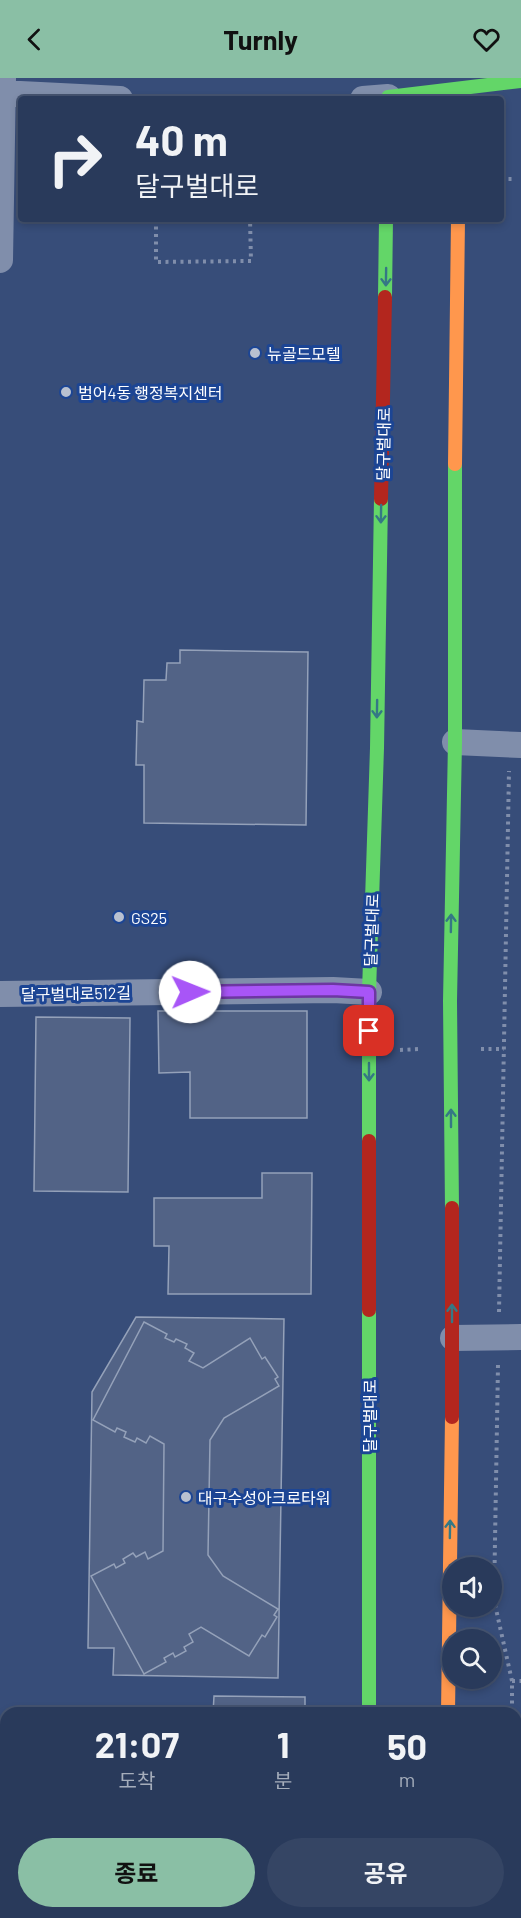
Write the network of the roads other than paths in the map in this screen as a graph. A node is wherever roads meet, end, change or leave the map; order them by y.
1 (521, 81) edge
2 (2, 88) edge
3 (462, 88) edge
4 (88, 96) edge
5 (382, 96) edge
6 (386, 222) edge
7 (458, 222) edge
8 (0, 260) edge
9 (455, 742) junction
10 (515, 745) edge
11 (369, 992) junction
12 (0, 994) edge
13 (510, 1337) edge
14 (453, 1338) junction
15 (369, 1707) edge
16 (448, 1707) edge

1 - 3 main road
2 - 4 street
2 - 8 street
3 - 5 main road
6 -> 11 main road, 달구벌대로
7 - 9 main road
9 - 10 street
14 -> 9 main road
11 - 12 street, 달구벌대로512길
11 -> 15 main road, 달구벌대로
13 - 14 street
16 -> 14 main road

